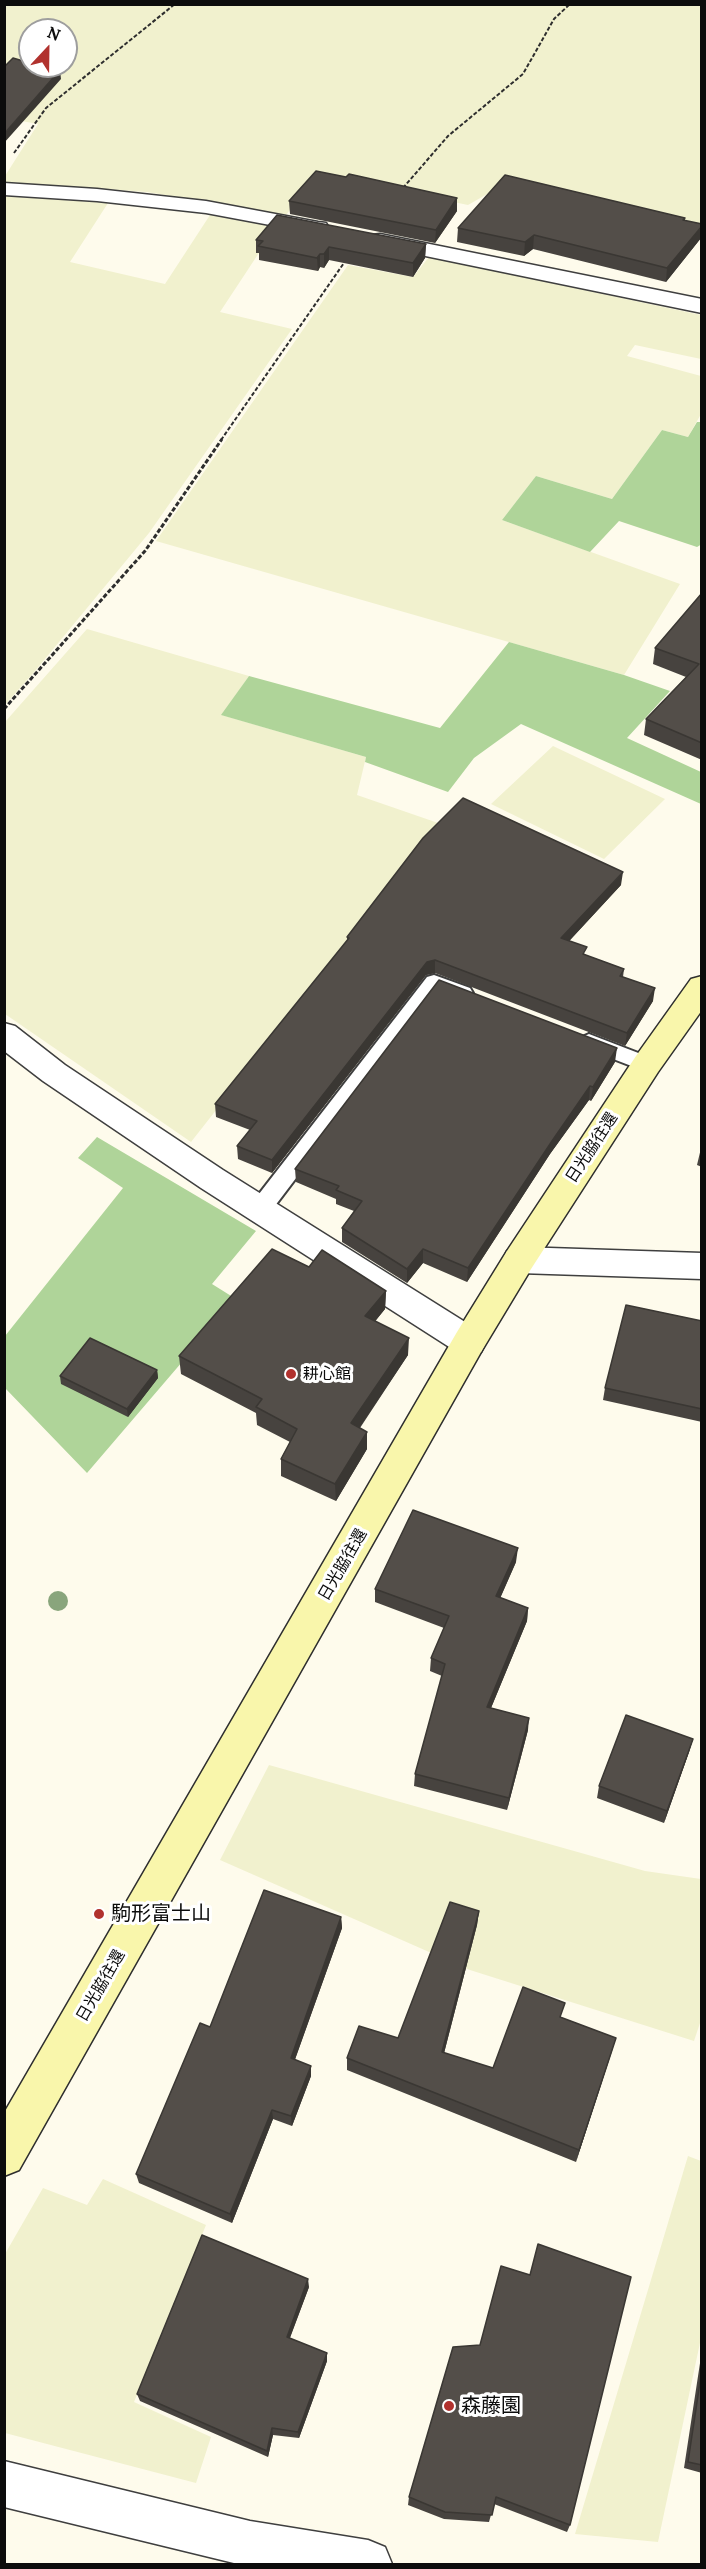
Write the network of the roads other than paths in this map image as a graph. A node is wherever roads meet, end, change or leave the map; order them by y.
1 (4, 189) edge
2 (340, 232) edge
3 (362, 236) edge
4 (702, 306) edge
5 (702, 987) edge
6 (479, 999) edge
7 (4, 1034) edge
8 (568, 1034) edge
9 (647, 1064) junction
10 (260, 1209) junction
11 (519, 1260) junction
12 (702, 1266) edge
13 (469, 1342) junction
14 (4, 2155) edge
15 (4, 2484) edge
16 (368, 2565) edge

1 - 2 street
3 - 4 street
5 - 9 street, 日光脇往還
6 - 10 lane
7 - 10 street
8 - 9 lane
9 - 11 street, 日光脇往還
10 - 13 street
11 - 12 street
11 - 13 street, 日光脇往還
13 - 14 street, 日光脇往還
15 - 16 street

